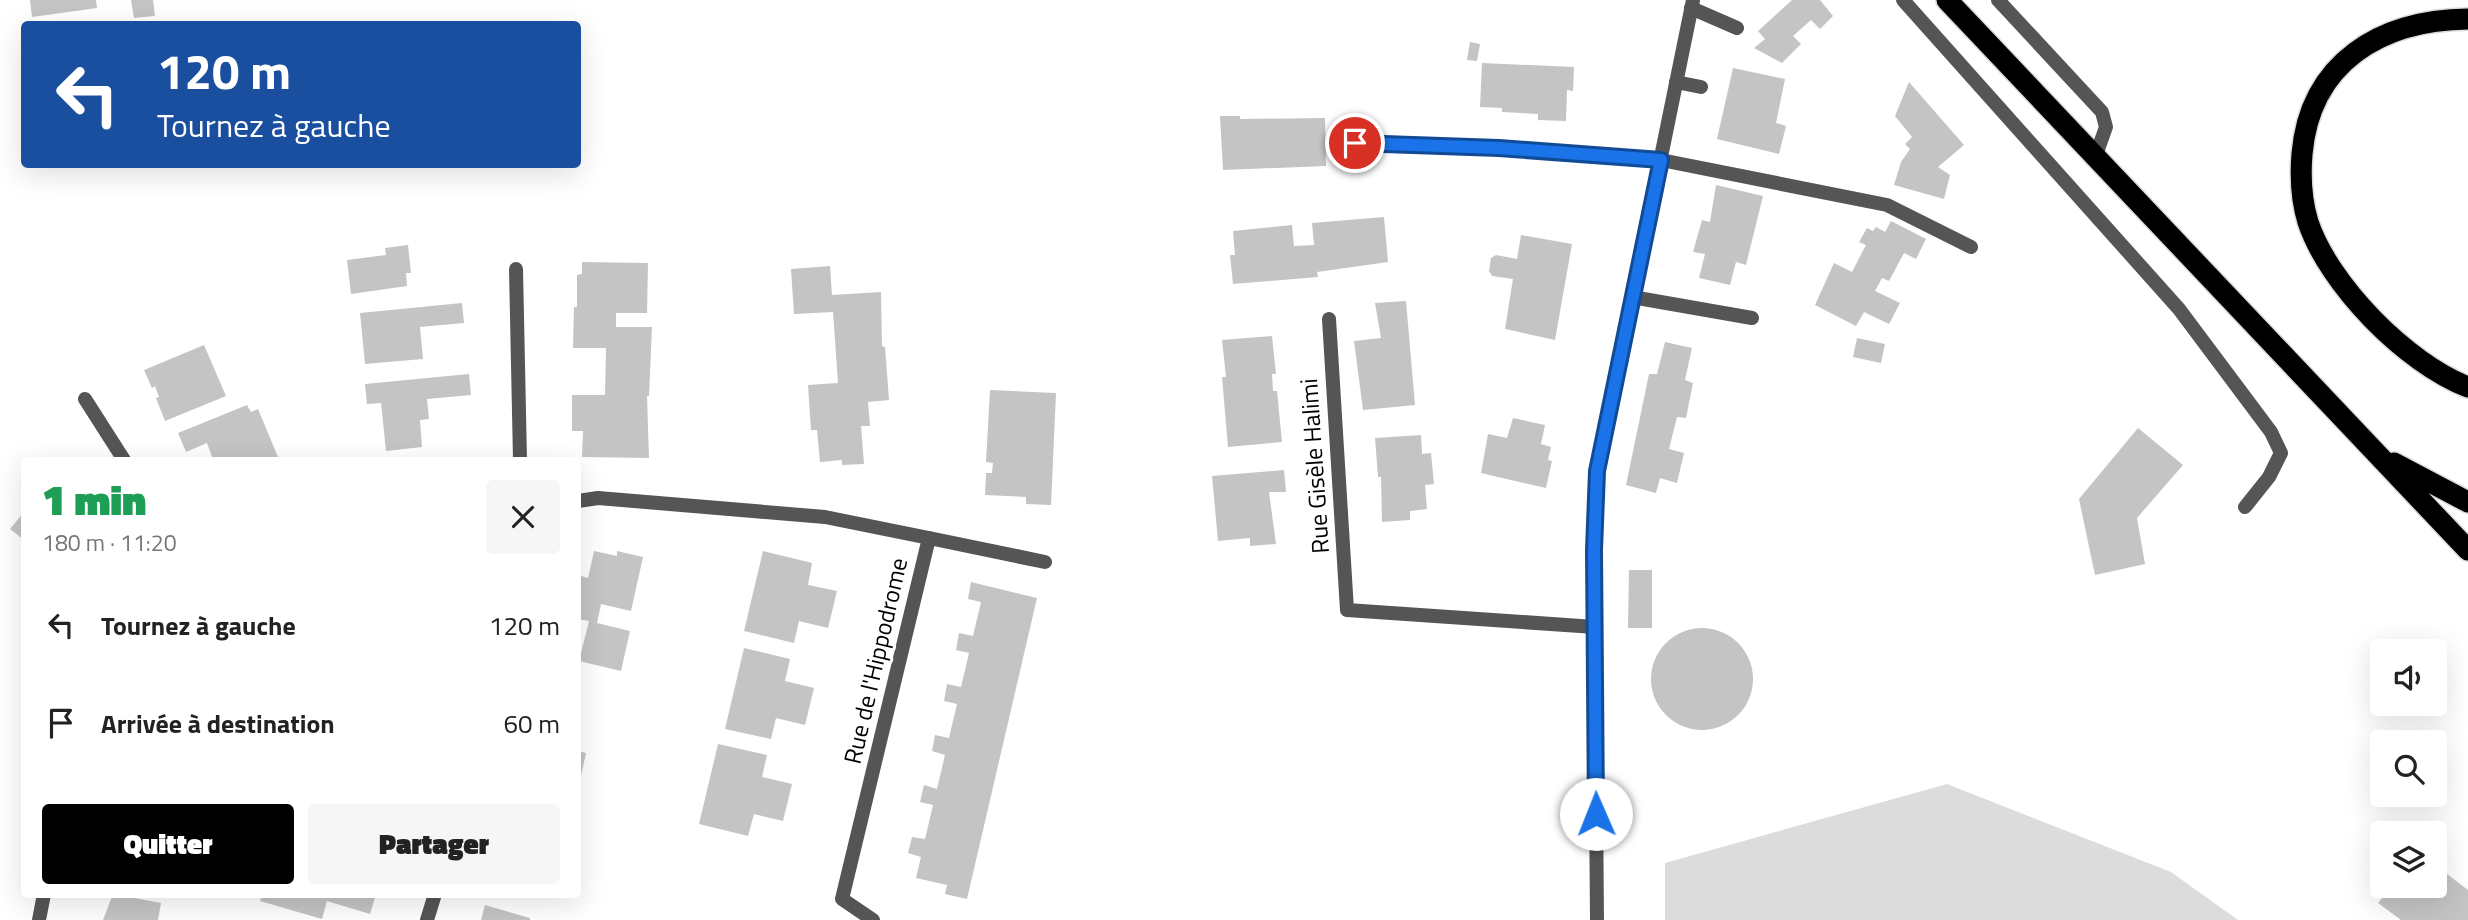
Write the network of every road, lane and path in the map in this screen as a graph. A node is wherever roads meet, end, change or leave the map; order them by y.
1 (1903, 0) edge
2 (1947, 0) edge
3 (1998, 0) edge
4 (1692, 4) edge
5 (2468, 19) edge
6 (1737, 27) dead end
7 (1676, 82) junction
8 (1701, 87) dead end
9 (1355, 143) dead end
10 (2096, 155) junction
11 (1661, 160) junction
12 (1971, 247) dead end
13 (516, 269) dead end
14 (1632, 298) junction
15 (1752, 318) dead end
16 (1329, 319) dead end
17 (2468, 387) edge
18 (85, 398) dead end
19 (2373, 451) junction
20 (122, 457) edge
21 (520, 457) edge
22 (581, 501) edge
23 (2468, 502) edge
24 (2245, 507) dead end
25 (929, 538) junction
26 (2468, 550) edge
27 (1045, 562) dead end
28 (1595, 628) junction
29 (43, 898) edge
30 (434, 898) edge
31 (40, 920) edge
32 (427, 920) edge
33 (873, 920) edge
34 (1597, 920) edge

1 - 24 street
2 - 10 highway
3 - 10 street
4 - 6 street
4 - 7 street
5 - 17 highway
7 - 8 street
7 - 11 street
9 - 11 street
10 - 19 highway
11 - 12 street
11 - 14 street
13 - 21 street
14 - 15 street
14 - 28 street
16 - 28 street, Rue Gisèle Halimi
18 - 20 street
19 - 23 highway
19 - 26 highway
22 - 25 street, Rue de l'Hippodrome
25 - 27 street
25 - 33 street, Rue de l'Hippodrome
28 - 34 street
29 - 31 street
30 - 32 street

